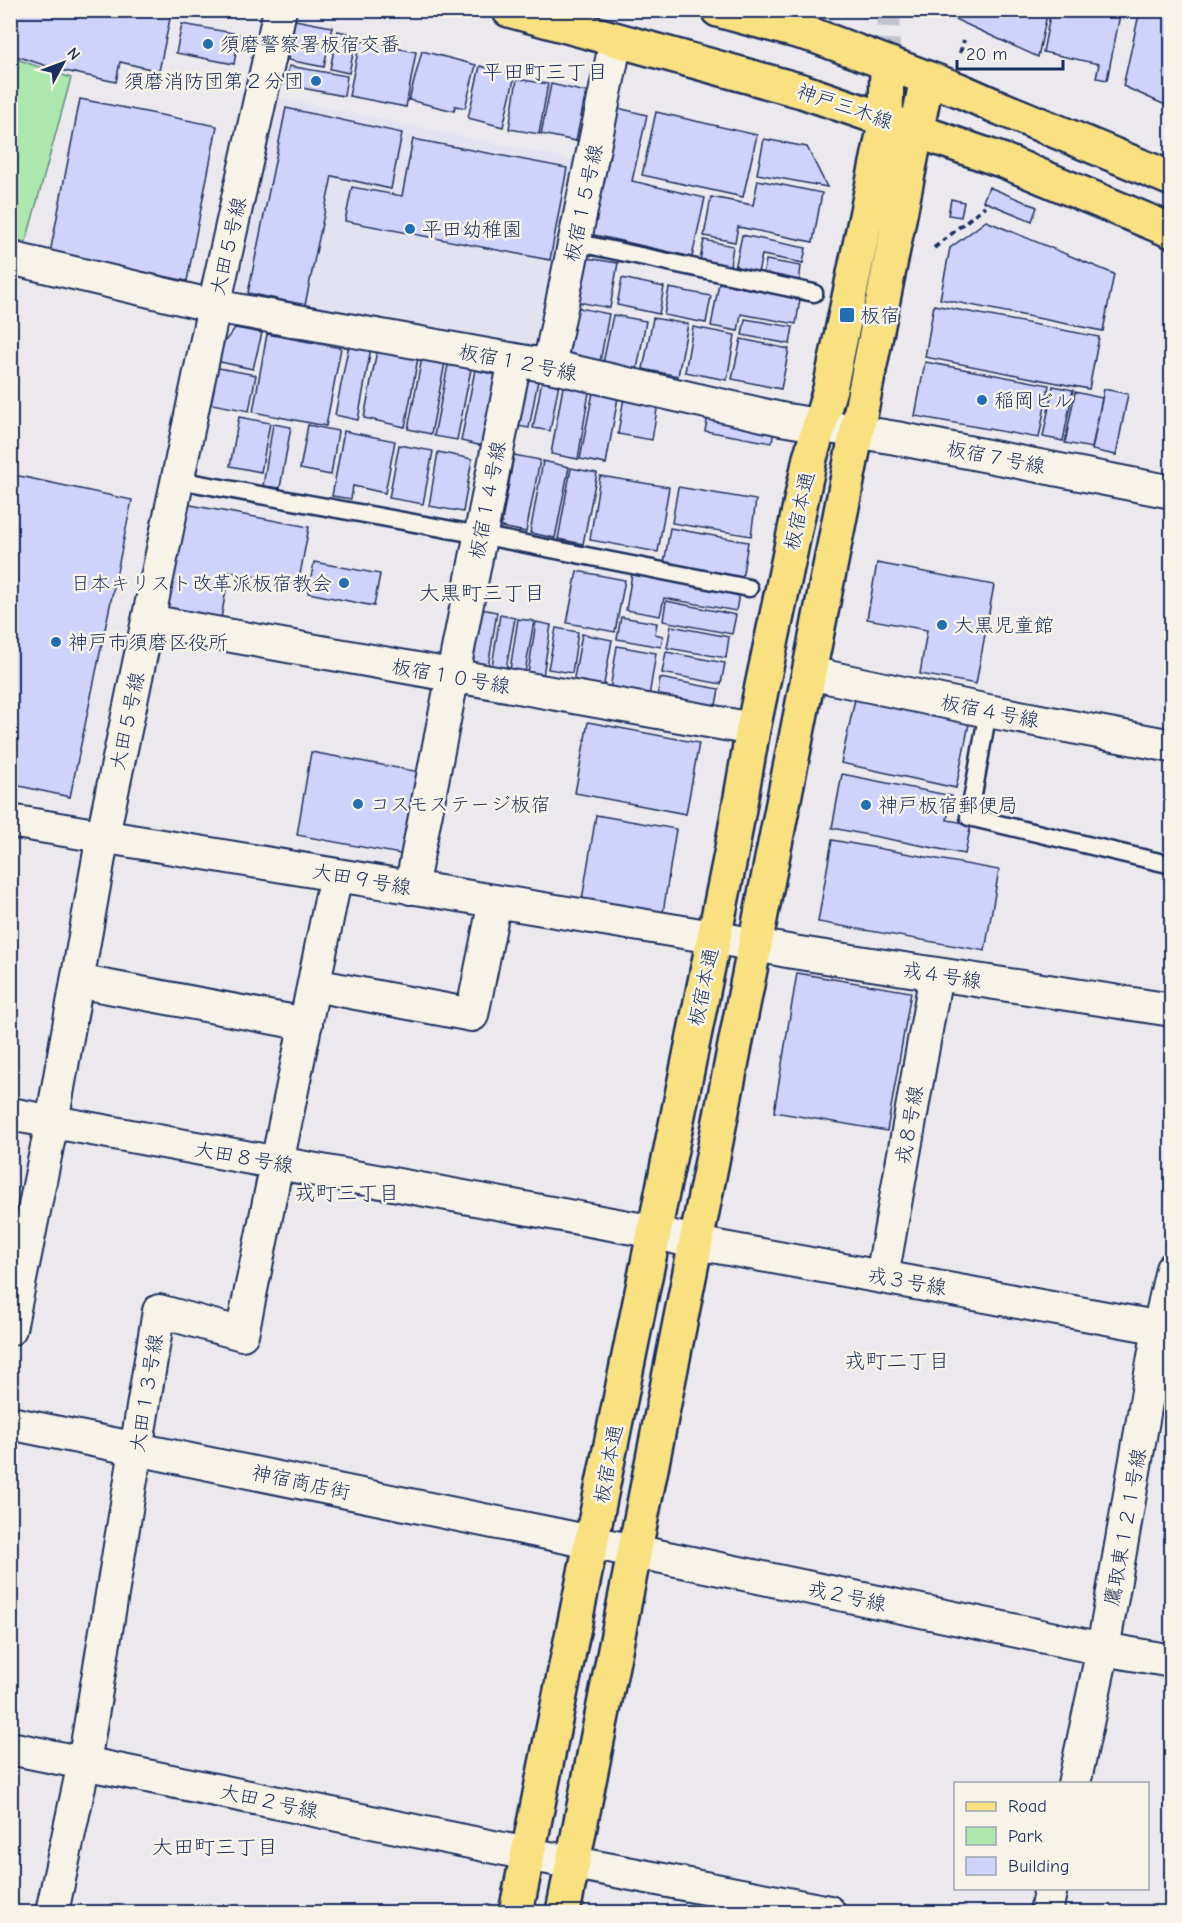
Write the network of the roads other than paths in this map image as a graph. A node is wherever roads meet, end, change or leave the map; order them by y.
1 (280, 10) edge
2 (509, 10) edge
3 (718, 10) edge
4 (616, 40) junction
5 (887, 63) junction
6 (927, 78) junction
7 (886, 120) junction
8 (917, 130) junction
9 (1172, 179) edge
10 (1172, 231) edge
11 (574, 242) junction
12 (10, 258) edge
13 (814, 293) dead end
14 (214, 306) junction
15 (515, 360) junction
16 (549, 366) junction
17 (819, 425) junction
18 (858, 431) junction
19 (178, 480) junction
20 (1172, 492) edge
21 (480, 535) junction
22 (750, 588) dead end
23 (148, 621) junction
24 (809, 672) junction
25 (452, 676) junction
26 (988, 711) junction
27 (753, 729) junction
28 (1172, 746) edge
29 (10, 821) edge
30 (103, 835) junction
31 (1172, 865) edge
32 (336, 875) junction
33 (411, 888) junction
34 (495, 902) junction
35 (713, 937) junction
36 (755, 946) junction
37 (936, 974) junction
38 (77, 981) junction
39 (314, 985) junction
40 (1172, 1010) edge
41 (306, 1024) junction
42 (10, 1114) edge
43 (52, 1122) junction
44 (277, 1163) junction
45 (655, 1232) junction
46 (696, 1243) junction
47 (1172, 1269) edge
48 (882, 1277) junction
49 (10, 1329) edge
50 (1166, 1329) edge
51 (10, 1423) edge
52 (137, 1449) junction
53 (592, 1542) junction
54 (634, 1551) junction
55 (1103, 1649) junction
56 (1172, 1661) edge
57 (10, 1748) edge
58 (84, 1763) junction
59 (1074, 1782) edge
60 (528, 1854) junction
61 (573, 1863) junction
62 (1051, 1890) edge
63 (52, 1912) edge
64 (516, 1912) edge
65 (563, 1912) edge
66 (829, 1912) edge
67 (1046, 1912) edge

1 - 14 street, 大田５号線
2 - 4 main road, 神戸三木線
3 - 5 main road
4 - 7 main road, 神戸三木線
4 - 11 street, 板宿１５号線
5 - 6 main road
5 - 7 main road, 板宿本通
6 - 8 main road
6 - 9 main road
7 - 8 main road, 神戸三木線
7 - 17 main road, 板宿本通
8 - 10 main road, 神戸三木線
8 - 18 main road
11 - 13 lane
11 - 16 street, 板宿１５号線
12 - 14 street, 板宿１２号線
14 - 15 street, 板宿１２号線
14 - 19 street, 大田５号線
15 - 16 street, 板宿１２号線
15 - 21 street, 板宿１４号線
16 - 17 street, 板宿１２号線
17 - 18 street, 板宿７号線
17 - 27 main road, 板宿本通
18 - 20 street, 板宿７号線
18 - 24 main road
19 - 21 lane
19 - 23 street, 大田５号線
21 - 22 lane
21 - 25 street, 板宿１４号線
23 - 25 street, 板宿１０号線
23 - 30 street, 大田５号線
24 - 26 street, 板宿４号線
24 - 36 main road
25 - 27 street, 板宿１０号線
25 - 33 street, 板宿１４号線
26 - 28 street, 板宿４号線
26 - 31 lane
27 - 35 main road, 板宿本通
29 - 30 street, 大田９号線
30 - 32 street, 大田９号線
30 - 38 street, 大田５号線
32 - 33 street, 大田９号線
32 - 39 street, 大田１３号線
33 - 34 street, 大田９号線
34 - 35 street, 大田９号線
34 - 39 street
35 - 36 street, 戎４号線
35 - 45 main road, 板宿本通
36 - 37 street, 戎４号線
36 - 46 main road
37 - 40 street, 戎４号線
37 - 48 street, 戎８号線
38 - 41 street
38 - 43 street, 大田５号線
39 - 41 street, 大田１３号線
41 - 44 street, 大田１３号線
42 - 43 street, 大田８号線
43 - 44 street, 大田８号線
43 - 49 street, 大田５号線
44 - 45 street, 大田８号線
44 - 52 street, 大田１３号線
45 - 46 street, 戎３号線
45 - 53 main road, 板宿本通
46 - 48 street, 戎３号線
46 - 54 main road
47 - 50 street, 鷹取東１２１号線
48 - 50 street, 戎３号線
50 - 55 street, 鷹取東１２１号線
51 - 52 street, 神宿商店街
52 - 53 street, 神宿商店街
52 - 58 street, 大田１３号線
53 - 54 street, 戎２号線
53 - 60 main road, 板宿本通
54 - 55 street, 戎２号線
54 - 61 main road
55 - 56 street, 戎２号線
55 - 59 street, 鷹取東１２１号線
57 - 58 street, 大田２号線
58 - 60 street, 大田２号線
58 - 63 street, 大田１３号線
60 - 61 street, 大田２号線
60 - 64 main road, 板宿本通
61 - 65 main road
61 - 66 street, 大田２号線
62 - 67 street

